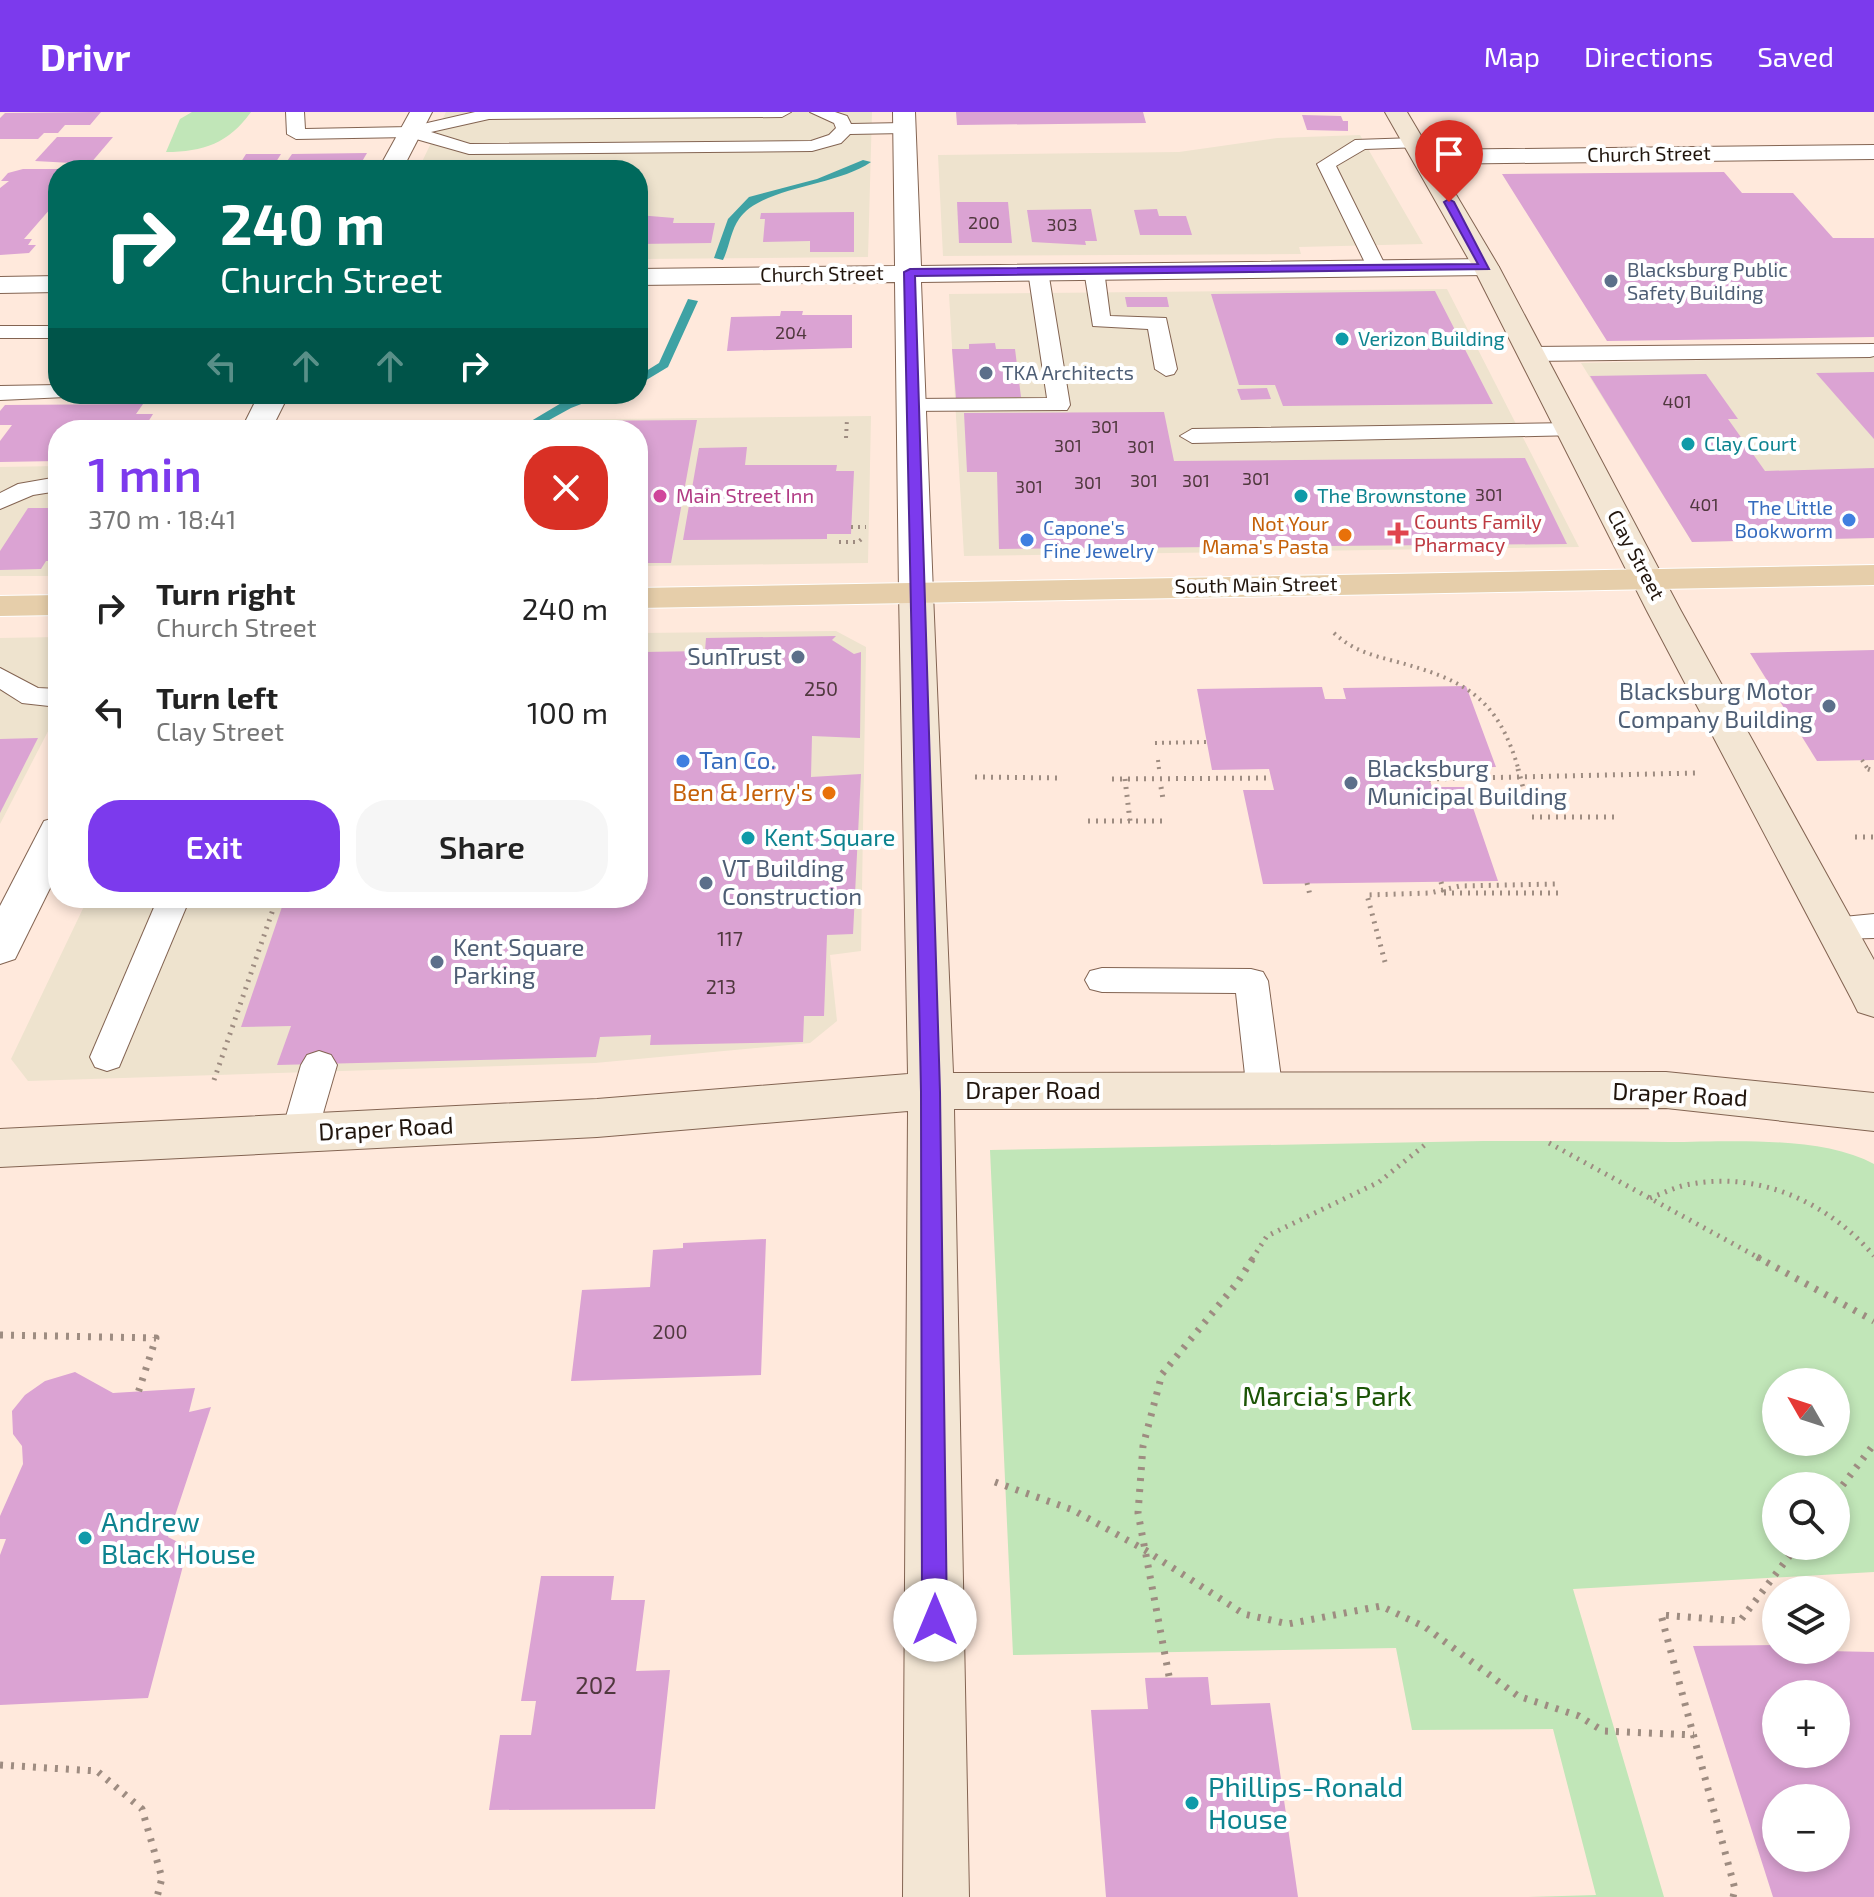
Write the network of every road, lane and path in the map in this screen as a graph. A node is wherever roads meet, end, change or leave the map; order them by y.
1 (295, 112) edge
2 (782, 112) edge
3 (819, 112) edge
4 (1396, 112) edge
5 (603, 113) edge
6 (489, 114) junction
7 (904, 120) edge
8 (415, 122) edge
9 (845, 129) junction
10 (469, 149) junction
11 (1420, 150) junction
12 (1874, 152) edge
13 (395, 160) edge
14 (1486, 267) junction
15 (1377, 269) junction
16 (1094, 270) junction
17 (1038, 271) junction
18 (910, 272) junction
19 (648, 277) edge
20 (48, 284) edge
21 (0, 285) edge
22 (0, 332) edge
23 (48, 332) edge
24 (1870, 350) dead end
25 (1531, 354) junction
26 (1166, 369) dead end
27 (48, 392) edge
28 (0, 393) edge
29 (911, 406) junction
30 (847, 419) dead end
31 (1571, 430) junction
32 (1192, 436) dead end
33 (846, 438) dead end
34 (48, 486) edge
35 (0, 502) edge
36 (864, 527) dead end
37 (838, 534) dead end
38 (1874, 575) edge
39 (1649, 581) junction
40 (916, 593) junction
41 (648, 598) edge
42 (48, 605) edge
43 (0, 606) edge
44 (1334, 633) dead end
45 (0, 677) edge
46 (48, 698) edge
47 (1207, 742) dead end
48 (1155, 743) dead end
49 (1158, 760) dead end
50 (1862, 760) dead end
51 (1159, 769) dead end
52 (1874, 771) edge
53 (1680, 773) dead end
54 (970, 777) dead end
55 (1521, 777) junction
56 (1061, 778) dead end
57 (1271, 778) dead end
58 (1112, 779) dead end
59 (1125, 779) junction
60 (1429, 779) dead end
61 (1161, 787) dead end
62 (1163, 799) dead end
63 (1526, 800) dead end
64 (1532, 817) dead end
65 (1614, 817) dead end
66 (1088, 821) dead end
67 (1130, 821) junction
68 (1166, 821) dead end
69 (1855, 837) dead end
70 (1874, 837) edge
71 (48, 856) edge
72 (1441, 882) dead end
73 (1307, 883) dead end
74 (1556, 884) dead end
75 (1559, 893) dead end
76 (1310, 895) dead end
77 (170, 908) edge
78 (274, 908) edge
79 (1854, 926) edge
80 (0, 948) edge
81 (1385, 962) dead end
82 (1102, 980) dead end
83 (1874, 1000) edge
84 (107, 1057) dead end
85 (319, 1065) dead end
86 (214, 1080) dead end
87 (931, 1092) junction
88 (1265, 1093) junction
89 (1874, 1112) edge
90 (299, 1134) junction
91 (1436, 1136) dead end
92 (1536, 1136) dead end
93 (0, 1148) edge
94 (1650, 1198) junction
95 (1874, 1256) edge
96 (1874, 1321) edge
97 (0, 1335) edge
98 (138, 1393) dead end
99 (1874, 1444) edge
100 (1850, 1476) edge
101 (988, 1480) dead end
102 (1145, 1550) junction
103 (1786, 1560) edge
104 (1169, 1676) dead end
105 (1694, 1735) junction
106 (0, 1765) edge
107 (157, 1897) edge
108 (936, 1897) edge
109 (1733, 1897) edge

1 - 8 lane
2 - 5 lane
3 - 9 lane
4 - 11 street, Clay Street
5 - 6 lane
6 - 8 lane
6 - 10 lane
7 - 9 lane
7 - 18 street
8 - 10 lane
8 - 13 street
9 - 10 lane
11 - 12 street, Church Street
11 - 14 street, Clay Street
11 - 15 lane
14 - 15 street, Church Street
14 - 25 street, Clay Street
15 - 16 street, Church Street
16 - 17 street, Church Street
16 - 26 lane
17 - 18 street, Church Street
17 - 29 lane
18 - 19 street, Church Street
18 - 29 street
20 - 21 street
22 - 23 lane
24 - 25 lane
25 - 31 street, Clay Street
27 - 28 lane
29 - 40 street
30 - 33 path
31 - 32 lane
31 - 39 street, Clay Street
34 - 35 lane
36 - 37 path
38 - 39 main road, South Main Street
39 - 40 main road, South Main Street
39 - 79 street, Clay Street
40 - 41 main road, South Main Street
40 - 87 street
42 - 43 main road
44 - 55 path
45 - 46 lane
47 - 48 path
49 - 51 path
50 - 52 path
53 - 55 path
54 - 56 path
55 - 60 path
55 - 63 path
57 - 59 path
58 - 59 path
59 - 67 path
61 - 62 path
64 - 65 path
66 - 67 path
67 - 68 path
69 - 70 path
71 - 80 street
72 - 75 path, bridge
73 - 76 path
74 - 81 path
77 - 84 lane
78 - 86 path
79 - 83 street, Clay Street
82 - 88 lane
85 - 90 lane
87 - 88 street, Draper Road
87 - 90 street, Draper Road
87 - 108 street
88 - 89 street, Draper Road
90 - 93 street, Draper Road
91 - 102 path
92 - 94 path
94 - 95 path
94 - 96 path
97 - 98 path
99 - 100 path
101 - 102 path
102 - 104 path
102 - 105 path
103 - 105 path
105 - 109 path
106 - 107 path

